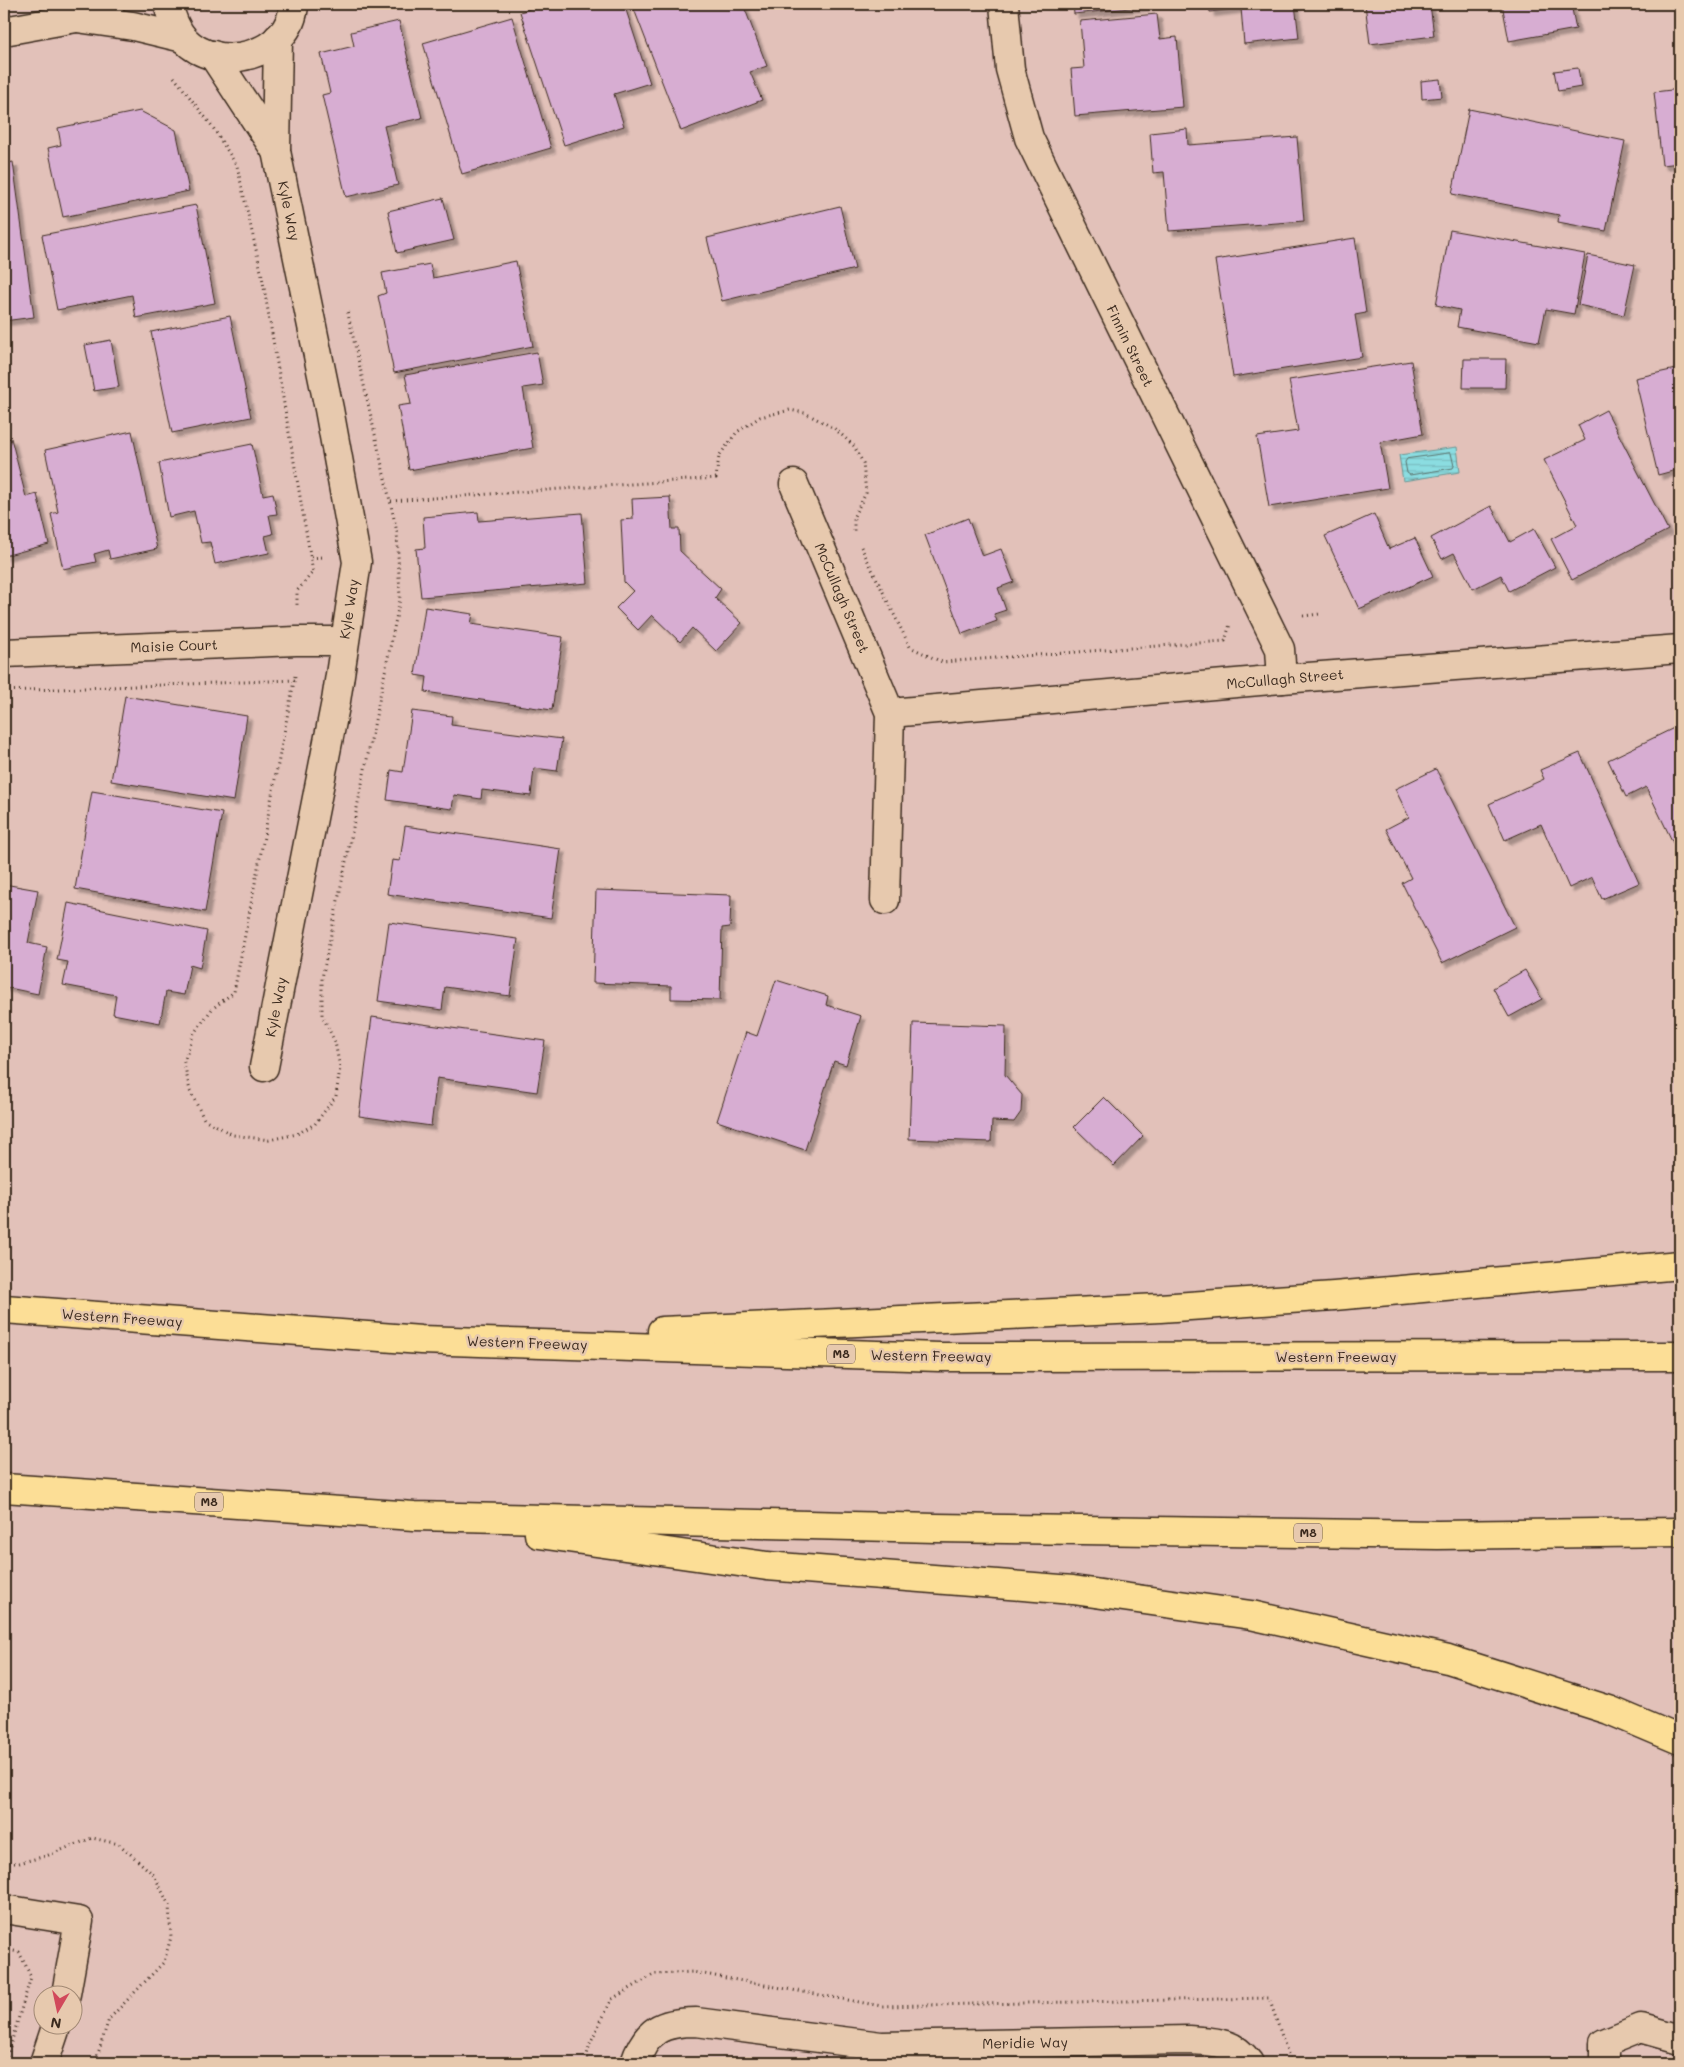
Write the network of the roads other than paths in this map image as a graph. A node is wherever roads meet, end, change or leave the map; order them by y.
1 (110, 4) edge
2 (168, 4) edge
3 (1004, 4) edge
4 (296, 5) edge
5 (76, 18) junction
6 (4, 30) edge
7 (183, 38) junction
8 (278, 38) junction
9 (213, 56) junction
10 (276, 151) junction
11 (794, 484) dead end
12 (344, 641) junction
13 (1680, 649) edge
14 (4, 652) edge
15 (1282, 679) junction
16 (890, 713) junction
17 (885, 900) dead end
18 (264, 1067) dead end
19 (1680, 1265) edge
20 (4, 1309) edge
21 (421, 1340) junction
22 (1680, 1356) edge
23 (4, 1488) edge
24 (414, 1516) junction
25 (1680, 1532) edge
26 (1680, 1740) edge
27 (4, 1909) edge
28 (68, 1984) edge
29 (54, 2034) edge
30 (1680, 2039) edge
31 (44, 2063) edge
32 (635, 2063) edge
33 (1248, 2063) edge
34 (1604, 2063) edge

1 - 5 street
2 - 7 street
3 - 15 street, Finnin Street
4 - 8 street
5 - 6 street
5 - 7 street
7 - 9 street
8 - 9 street
8 - 10 street, Kyle Way
9 - 10 street, Kyle Way
10 - 12 street, Kyle Way
11 - 16 street, McCullagh Street
12 - 14 street, Maisie Court
12 - 18 street, Kyle Way
13 - 15 street, McCullagh Street
15 - 16 street, McCullagh Street
16 - 17 street, McCullagh Street
19 - 21 highway
20 - 21 highway, Western Freeway / M8
21 - 22 highway, Western Freeway / M8
23 - 24 highway, M8
24 - 25 highway, M8
24 - 26 highway
27 - 28 street
29 - 31 street
30 - 34 street
32 - 33 street, Meridie Way

